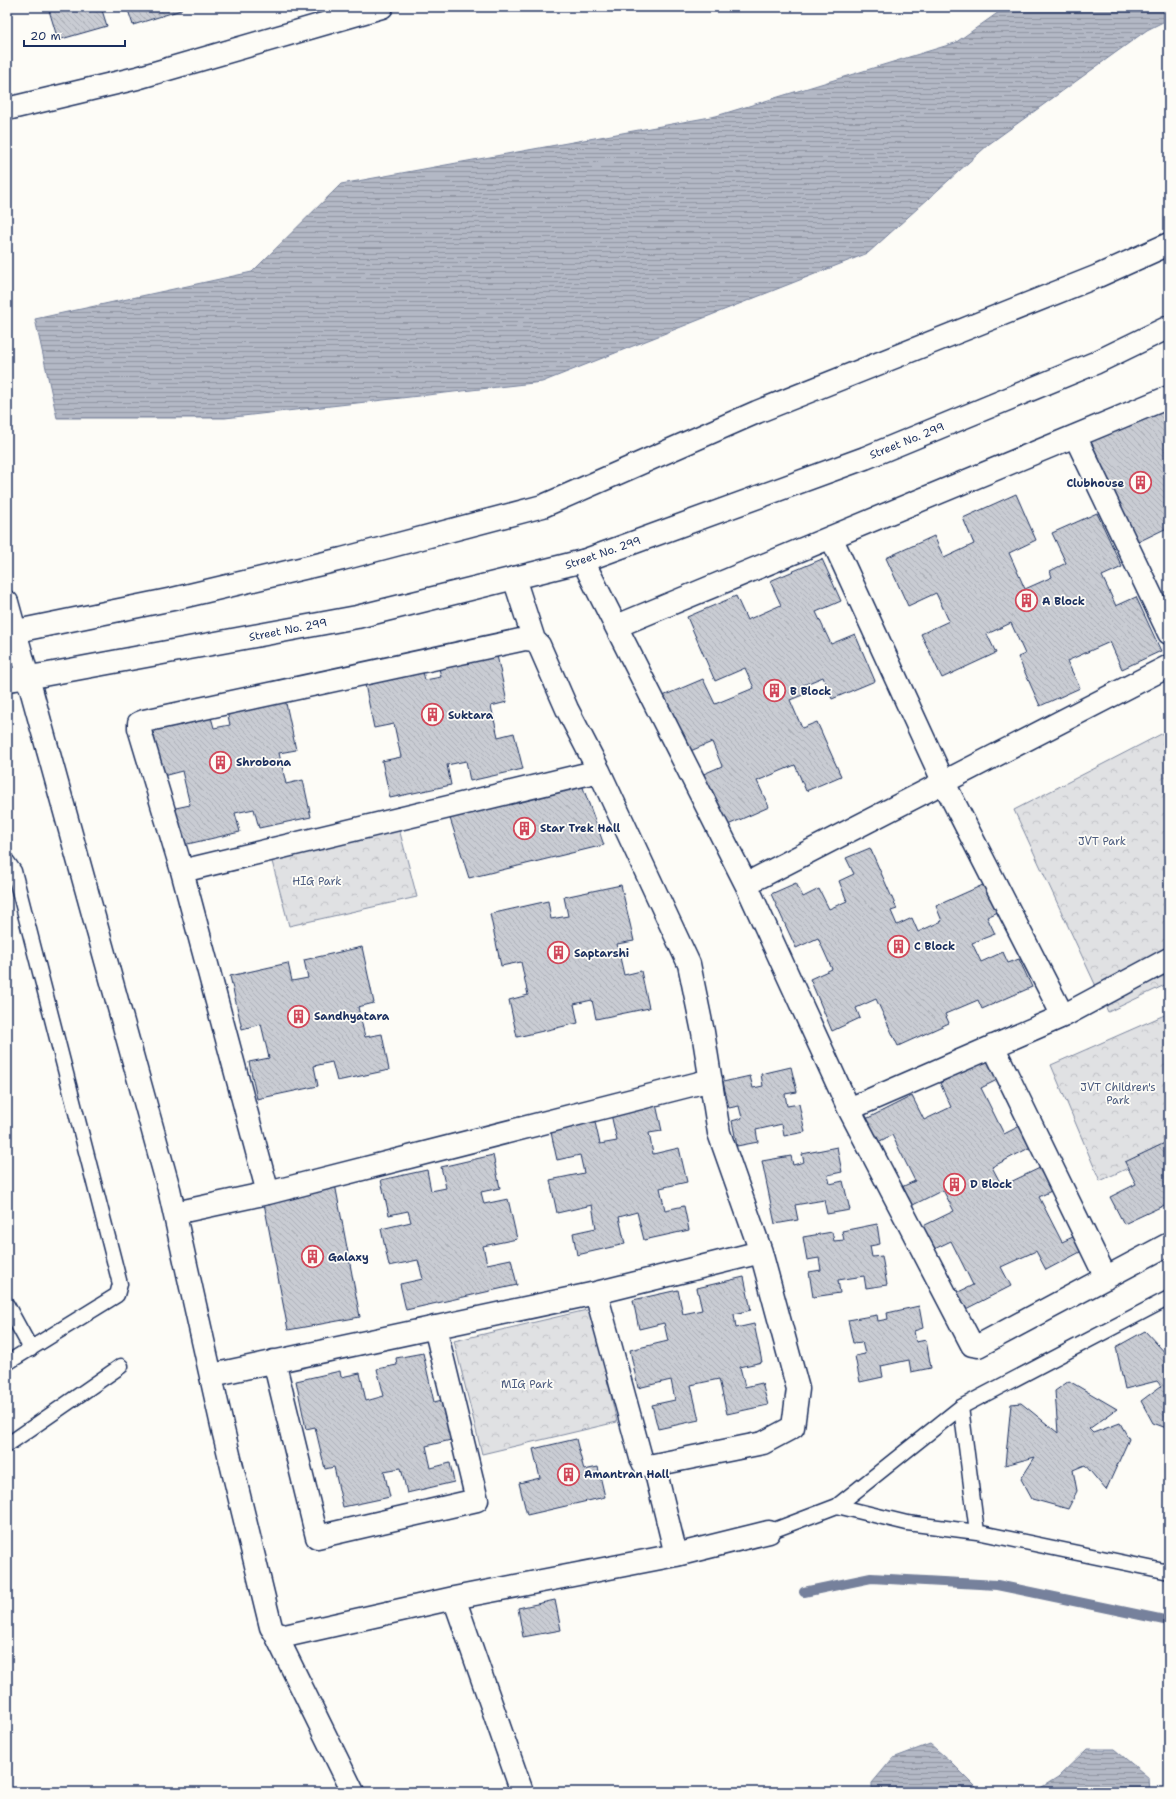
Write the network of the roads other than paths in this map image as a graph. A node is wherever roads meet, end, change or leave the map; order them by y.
1 (382, 7) edge
2 (7, 109) edge
3 (1169, 244) edge
4 (1169, 327) edge
5 (1169, 397) edge
6 (1075, 436) junction
7 (831, 537) junction
8 (583, 562) junction
9 (514, 578) junction
10 (7, 602) edge
11 (617, 626) junction
12 (11, 633) edge
13 (1169, 633) edge
14 (534, 640) junction
15 (1169, 666) edge
16 (17, 679) edge
17 (599, 772) junction
18 (944, 783) junction
19 (7, 862) edge
20 (182, 871) junction
21 (746, 884) junction
22 (1169, 959) edge
23 (1063, 1016) junction
24 (993, 1046) junction
25 (711, 1080) junction
26 (849, 1109) junction
27 (268, 1193) junction
28 (175, 1213) junction
29 (1169, 1244) edge
30 (761, 1252) junction
31 (1106, 1278) junction
32 (596, 1293) junction
33 (1169, 1298) edge
34 (7, 1305) edge
35 (435, 1327) junction
36 (31, 1349) junction
37 (274, 1361) junction
38 (7, 1363) edge
39 (121, 1366) dead end
40 (212, 1375) junction
41 (960, 1407) junction
42 (7, 1446) edge
43 (654, 1465) junction
44 (837, 1506) junction
45 (769, 1532) joint
46 (977, 1532) junction
47 (676, 1554) junction
48 (1169, 1572) edge
49 (454, 1598) junction
50 (275, 1633) junction
51 (353, 1792) edge
52 (522, 1792) edge

1 - 2 street
3 - 12 street
4 - 8 street, Street No. 299
5 - 6 street
6 - 7 street
6 - 13 street
7 - 11 street
7 - 18 street
8 - 9 street, Street No. 299
8 - 11 street
9 - 14 street
9 - 16 street, Street No. 299
10 - 12 street
11 - 21 street
12 - 16 street
14 - 17 street
14 - 20 street
15 - 18 street
16 - 28 street
17 - 20 street
17 - 25 street
18 - 21 street
18 - 23 street
19 - 36 lane
20 - 27 street
21 - 26 street
22 - 23 street
23 - 24 street
24 - 26 street
24 - 31 street
25 - 27 street
25 - 30 street
26 - 31 street
27 - 28 street
28 - 40 street
29 - 31 street
30 - 32 street
30 - 43 street
32 - 35 street
32 - 43 street
33 - 41 lane
34 - 36 lane
35 - 37 street
35 - 37 street
36 - 38 lane
37 - 40 street
39 - 42 lane
40 - 50 street
41 - 44 lane
41 - 46 lane
43 - 47 street
44 - 45 lane
44 - 46 lane
45 - 47 street
46 - 48 lane
47 - 49 street
49 - 50 street
49 - 52 street
50 - 51 street

